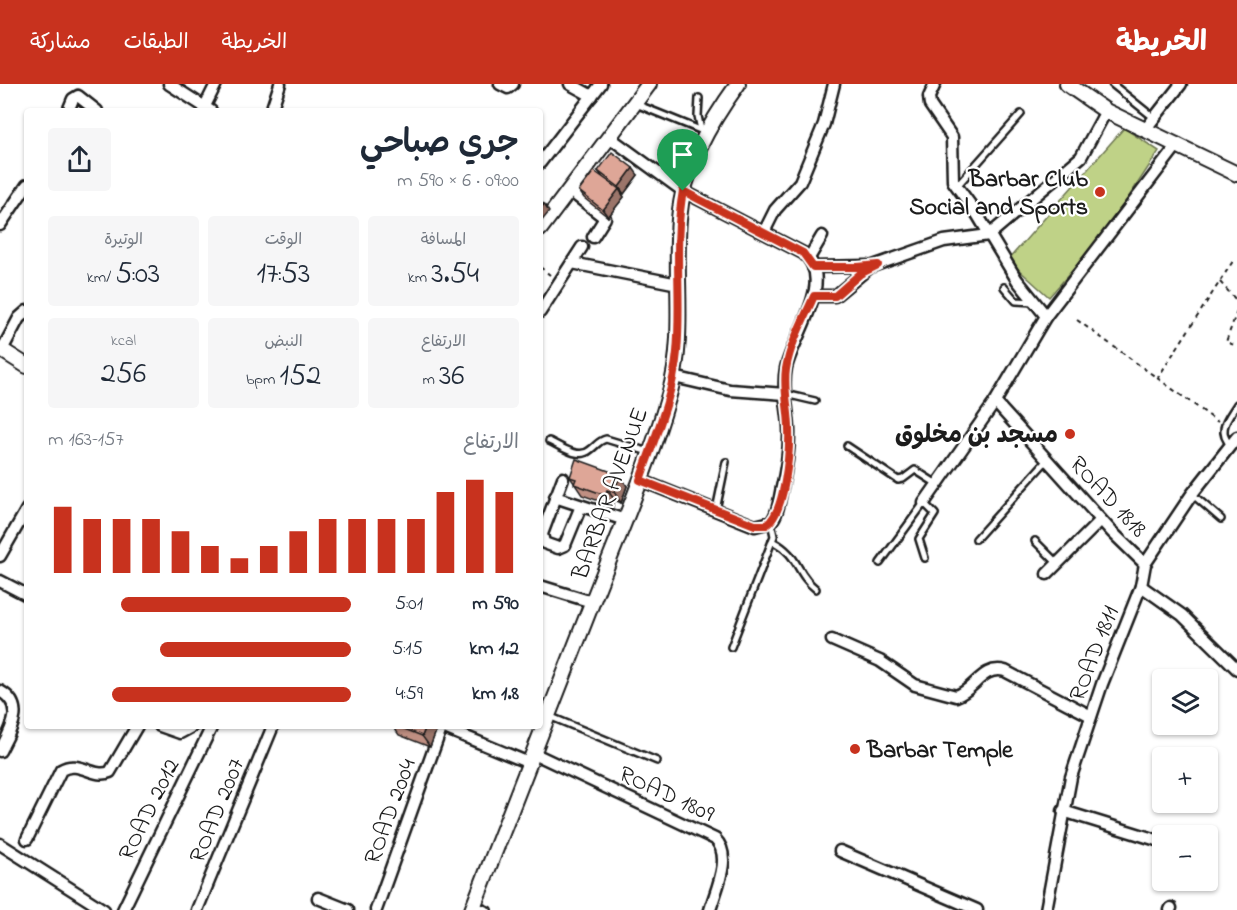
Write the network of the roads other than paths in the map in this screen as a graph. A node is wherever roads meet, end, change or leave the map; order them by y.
1 (169, 84) edge
2 (216, 84) edge
3 (280, 84) edge
4 (500, 84) edge
5 (513, 84) edge
6 (570, 84) edge
7 (601, 84) edge
8 (649, 84) edge
9 (738, 84) edge
10 (834, 84) edge
11 (935, 84) edge
12 (1067, 84) edge
13 (1112, 84) edge
14 (1181, 84) edge
15 (592, 96) junction
16 (699, 98) dead end
17 (634, 104) junction
18 (69, 108) edge
19 (93, 108) edge
20 (205, 108) edge
21 (207, 108) edge
22 (272, 108) edge
23 (1106, 111) junction
24 (1021, 114) dead end
25 (1156, 114) junction
26 (704, 131) junction
27 (1147, 132) junction
28 (609, 137) junction
29 (1178, 144) junction
30 (543, 159) edge
31 (1237, 174) edge
32 (956, 187) junction
33 (24, 189) edge
34 (569, 190) junction
35 (683, 191) junction
36 (0, 225) edge
37 (543, 225) edge
38 (764, 232) junction
39 (989, 235) junction
40 (822, 236) dead end
41 (593, 237) dead end
42 (582, 247) dead end
43 (811, 262) junction
44 (572, 263) junction
45 (878, 265) junction
46 (678, 284) junction
47 (1004, 287) dead end
48 (814, 296) junction
49 (1035, 302) junction
50 (543, 308) edge
51 (24, 314) edge
52 (1046, 316) junction
53 (1, 349) edge
54 (24, 364) edge
55 (674, 377) junction
56 (785, 394) junction
57 (815, 401) dead end
58 (995, 402) junction
59 (1237, 404) edge
60 (549, 441) dead end
61 (1234, 442) edge
62 (848, 446) dead end
63 (650, 453) junction
64 (1047, 460) junction
65 (726, 462) dead end
66 (563, 478) dead end
67 (640, 480) junction
68 (937, 484) junction
69 (1192, 494) junction
70 (555, 497) junction
71 (924, 503) junction
72 (581, 506) junction
73 (716, 510) junction
74 (24, 514) edge
75 (544, 514) edge
76 (1221, 519) dead end
77 (625, 520) junction
78 (1101, 520) junction
79 (771, 522) junction
80 (976, 539) dead end
81 (543, 540) edge
82 (772, 541) junction
83 (1035, 541) dead end
84 (0, 556) edge
85 (925, 558) dead end
86 (880, 563) dead end
87 (1058, 563) junction
88 (1145, 564) junction
89 (1047, 574) dead end
90 (0, 581) edge
91 (1141, 586) junction
92 (543, 587) edge
93 (816, 589) dead end
94 (24, 593) edge
95 (592, 602) junction
96 (832, 640) dead end
97 (731, 647) dead end
98 (1237, 667) edge
99 (0, 691) edge
100 (548, 716) junction
101 (1091, 716) junction
102 (543, 728) edge
103 (135, 729) edge
104 (170, 729) edge
105 (186, 729) edge
106 (211, 729) edge
107 (272, 729) edge
108 (441, 729) edge
109 (448, 729) edge
110 (543, 729) edge
111 (0, 752) edge
112 (531, 758) junction
113 (657, 761) dead end
114 (1063, 811) junction
115 (27, 839) dead end
116 (1152, 839) edge
117 (0, 844) edge
118 (840, 851) dead end
119 (318, 898) dead end
120 (473, 907) edge
121 (104, 910) edge
122 (123, 910) edge
123 (197, 910) edge
124 (348, 910) edge
125 (376, 910) edge
126 (488, 910) edge
127 (711, 910) edge
128 (977, 910) edge
129 (1046, 910) edge

1 - 20 street
2 - 21 street
3 - 22 street
4 - 5 street
6 - 15 street
7 - 15 street
8 - 17 street
9 - 26 street, BARBAR AVENUE
10 - 38 street
11 - 32 street
12 - 23 street
13 - 25 lane
14 - 25 street
15 - 30 street
16 - 26 lane
17 - 26 lane
17 - 28 street
18 - 19 street
23 - 27 street
23 - 39 street
24 - 32 lane
25 - 27 street
26 - 35 street, BARBAR AVENUE
27 - 29 street
28 - 34 street
28 - 35 street
29 - 31 street
29 - 52 street
32 - 39 street
33 - 36 street
34 - 37 street
34 - 41 street
35 - 38 street
35 - 46 street, BARBAR AVENUE
38 - 43 street
39 - 45 street
39 - 49 street
40 - 43 street
42 - 44 street
43 - 45 street
43 - 48 street
44 - 46 street
44 - 50 street
45 - 48 street
46 - 55 street, BARBAR AVENUE
47 - 49 lane
48 - 56 street
49 - 52 street
51 - 53 street
52 - 58 street
53 - 54 street
55 - 56 street
55 - 63 street, BARBAR AVENUE
56 - 57 lane
56 - 79 street
58 - 64 street, ROAD 1818
58 - 68 street
59 - 61 lane
60 - 63 lane
61 - 69 street, ROAD 1811
62 - 68 lane
63 - 67 street, BARBAR AVENUE
64 - 78 street, ROAD 1818
64 - 80 lane
65 - 73 lane
66 - 70 street
67 - 73 street
67 - 77 street, BARBAR AVENUE
68 - 71 street
69 - 76 lane
69 - 88 street, ROAD 1811
70 - 72 street
70 - 75 street
71 - 85 lane
71 - 86 lane
72 - 77 street
72 - 81 street
73 - 79 street
74 - 84 street
77 - 95 street, BARBAR AVENUE
78 - 87 street
78 - 88 street, ROAD 1818
79 - 82 lane
82 - 93 lane
82 - 97 lane
83 - 87 lane
87 - 89 street
88 - 91 street, ROAD 1811
90 - 94 street
91 - 98 street
91 - 101 street, ROAD 1811
92 - 95 street
95 - 100 street, BARBAR AVENUE
96 - 101 street
99 - 111 street
100 - 102 street, BARBAR AVENUE
100 - 113 lane
101 - 114 street, ROAD 1811
103 - 115 street
104 - 105 street
106 - 122 street, ROAD 2012
107 - 123 street, ROAD 2007
108 - 125 street, ROAD 2004
109 - 112 street, ROAD 1809
110 - 112 street, BARBAR AVENUE
112 - 120 street, BARBAR AVENUE
112 - 127 street, ROAD 1809
114 - 116 street
114 - 129 street, ROAD 1811
117 - 121 street
118 - 128 street
119 - 124 street
120 - 126 lane

